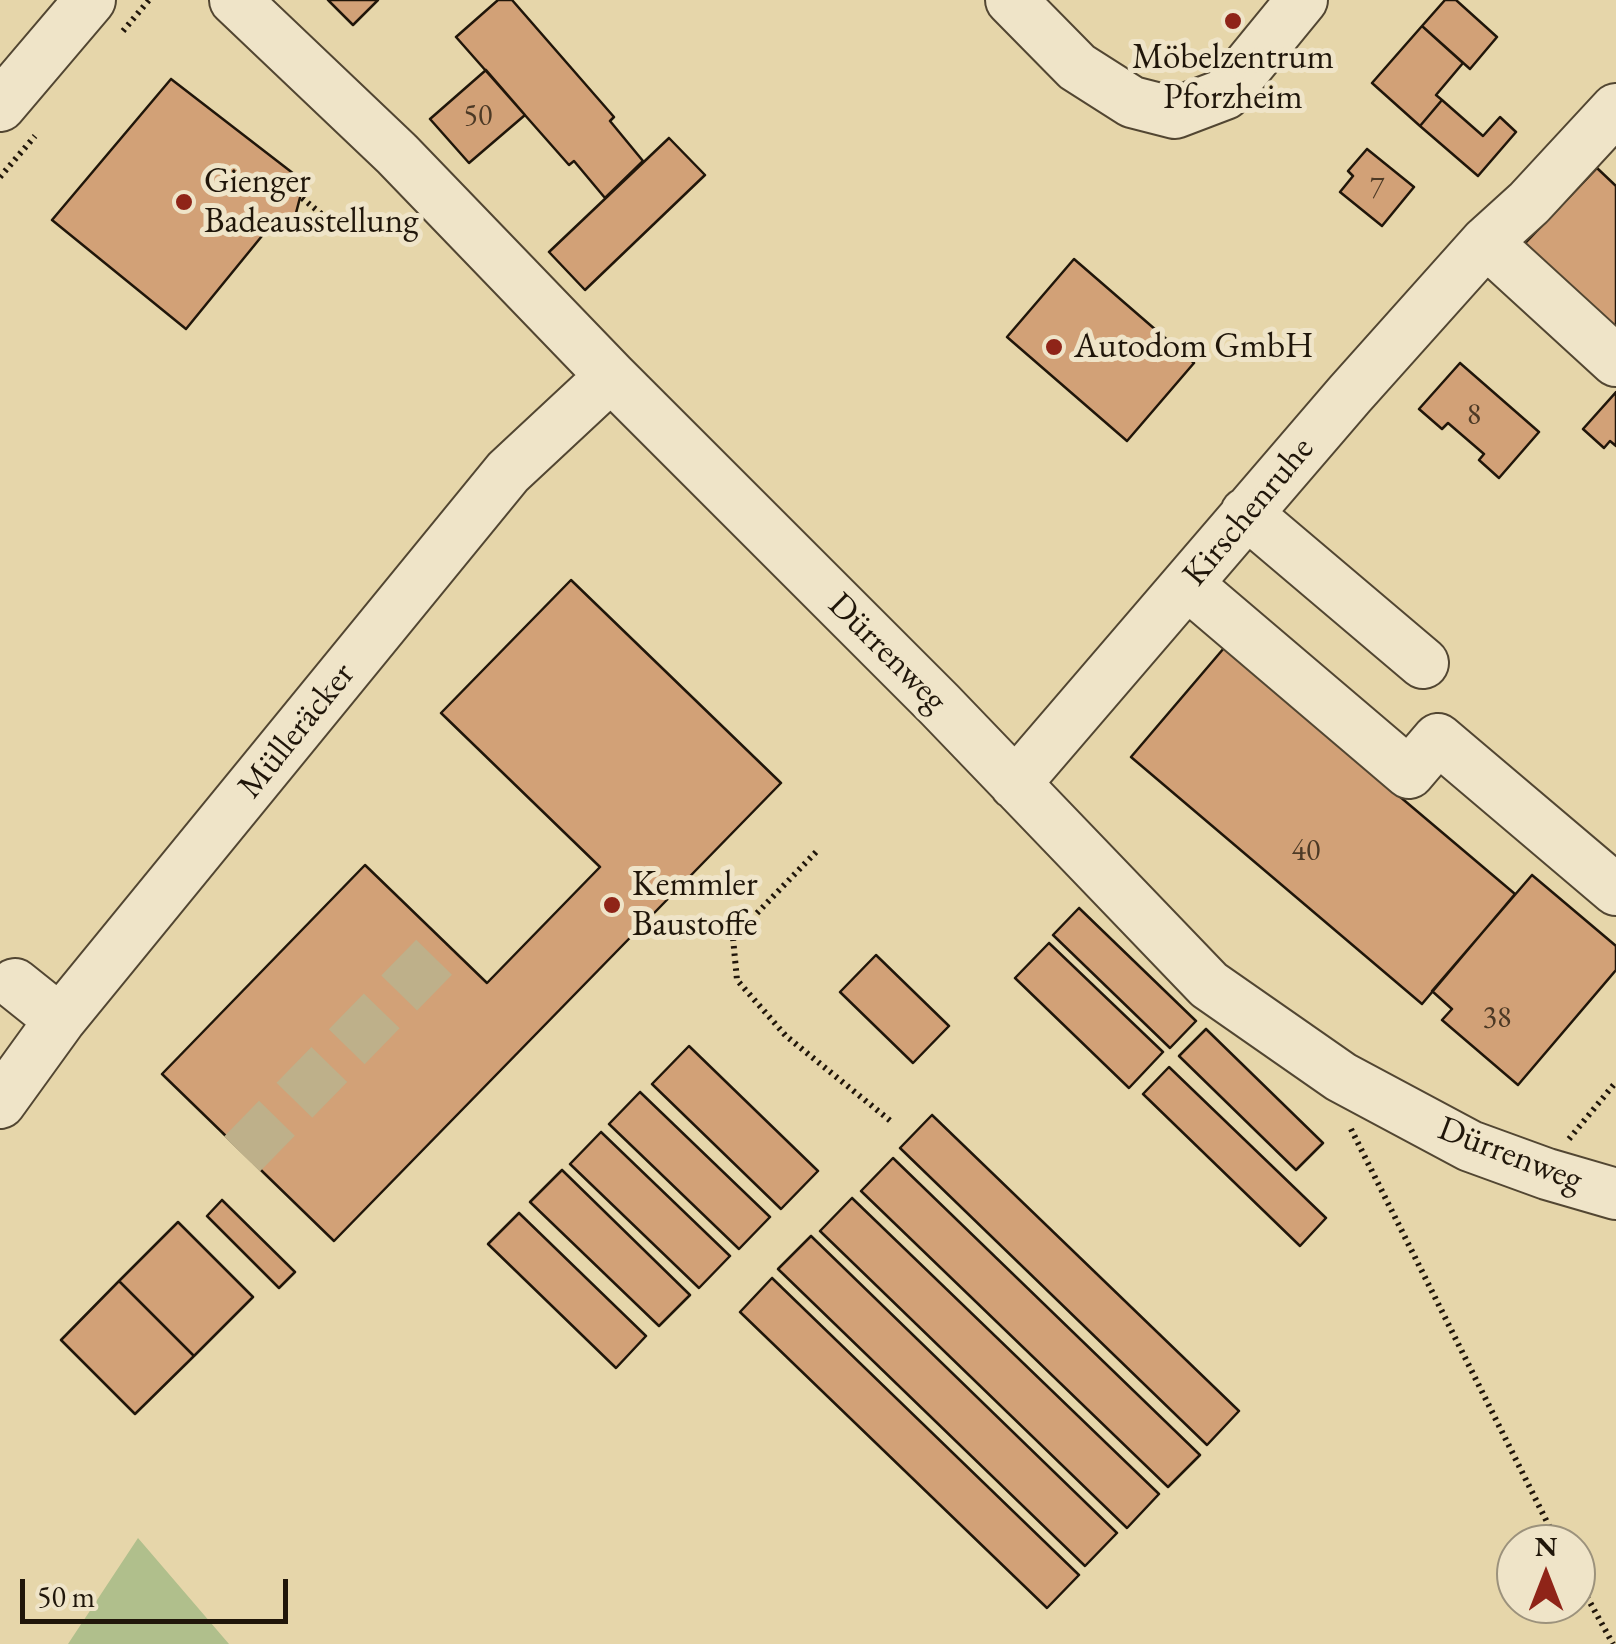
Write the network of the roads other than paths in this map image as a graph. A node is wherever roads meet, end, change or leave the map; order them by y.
1 (90, 0) edge
2 (235, 0) edge
3 (1011, 0) edge
4 (1302, 0) edge
5 (0, 106) edge
6 (1616, 108) edge
7 (1486, 242) junction
8 (1616, 362) edge
9 (611, 376) junction
10 (1246, 513) junction
11 (1187, 584) junction
12 (1423, 663) dead end
13 (1014, 784) junction
14 (1616, 890) edge
15 (15, 984) dead end
16 (60, 1020) junction
17 (0, 1102) edge
18 (1616, 1194) edge

1 - 5 street
2 - 9 street, Dürrenweg
3 - 4 street
6 - 7 street, Kirschenruhe
7 - 8 street
7 - 10 street, Kirschenruhe
9 - 13 street, Dürrenweg
9 - 16 street, Mülleräcker
10 - 11 street, Kirschenruhe
10 - 12 street
11 - 13 street, Kirschenruhe
11 - 14 street
13 - 18 street, Dürrenweg
15 - 16 street
16 - 17 street, Mülleräcker

